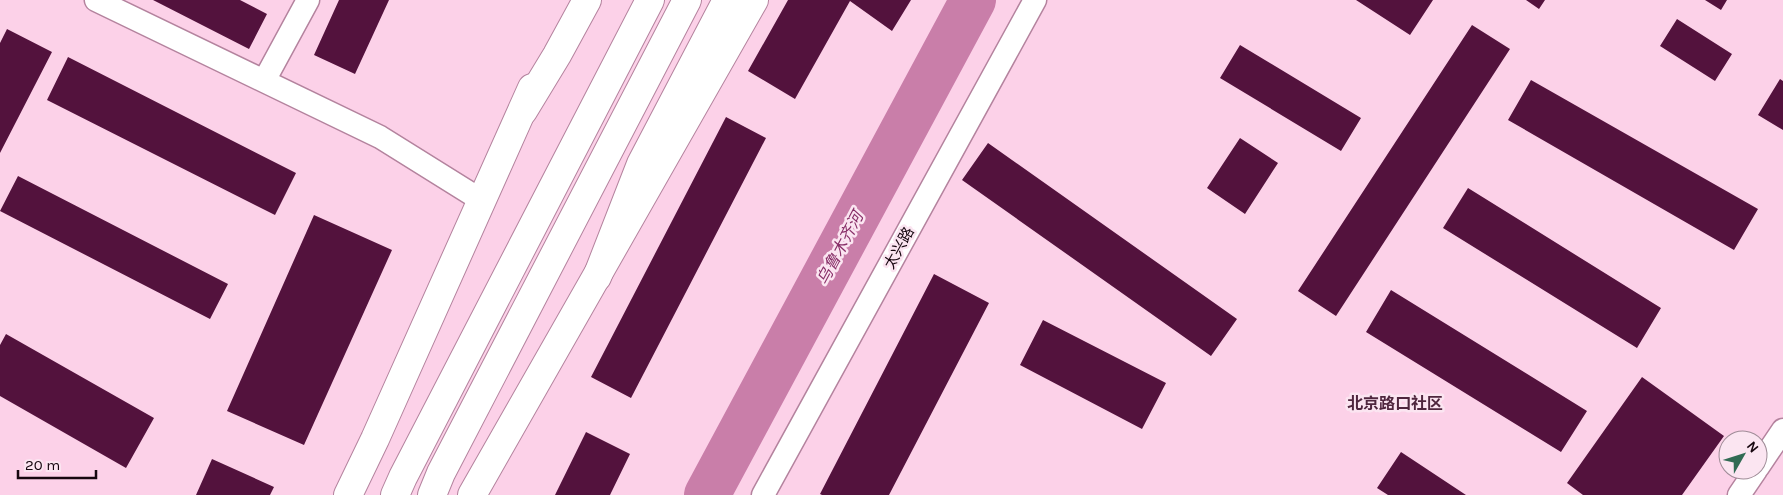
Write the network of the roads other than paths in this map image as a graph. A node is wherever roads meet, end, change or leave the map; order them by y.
1 (96, 0) edge
2 (308, 0) edge
3 (571, 0) edge
4 (587, 0) edge
5 (650, 0) edge
6 (687, 0) edge
7 (727, 0) edge
8 (754, 0) edge
9 (1035, 0) edge
10 (264, 81) junction
11 (522, 111) junction
12 (481, 200) junction
13 (596, 277) junction
14 (1783, 430) edge
15 (1768, 452) edge
16 (1749, 480) edge
17 (348, 495) edge
18 (395, 495) edge
19 (432, 495) edge
20 (472, 495) edge
21 (763, 495) edge
22 (1739, 495) edge

1 - 10 street
2 - 10 street
3 - 11 main road
4 - 11 main road
5 - 18 main road
6 - 19 main road
7 - 13 main road
8 - 13 main road
9 - 21 street, 太兴路
10 - 12 street
11 - 12 main road
12 - 17 main road
13 - 20 main road
14 - 15 street
16 - 22 street

